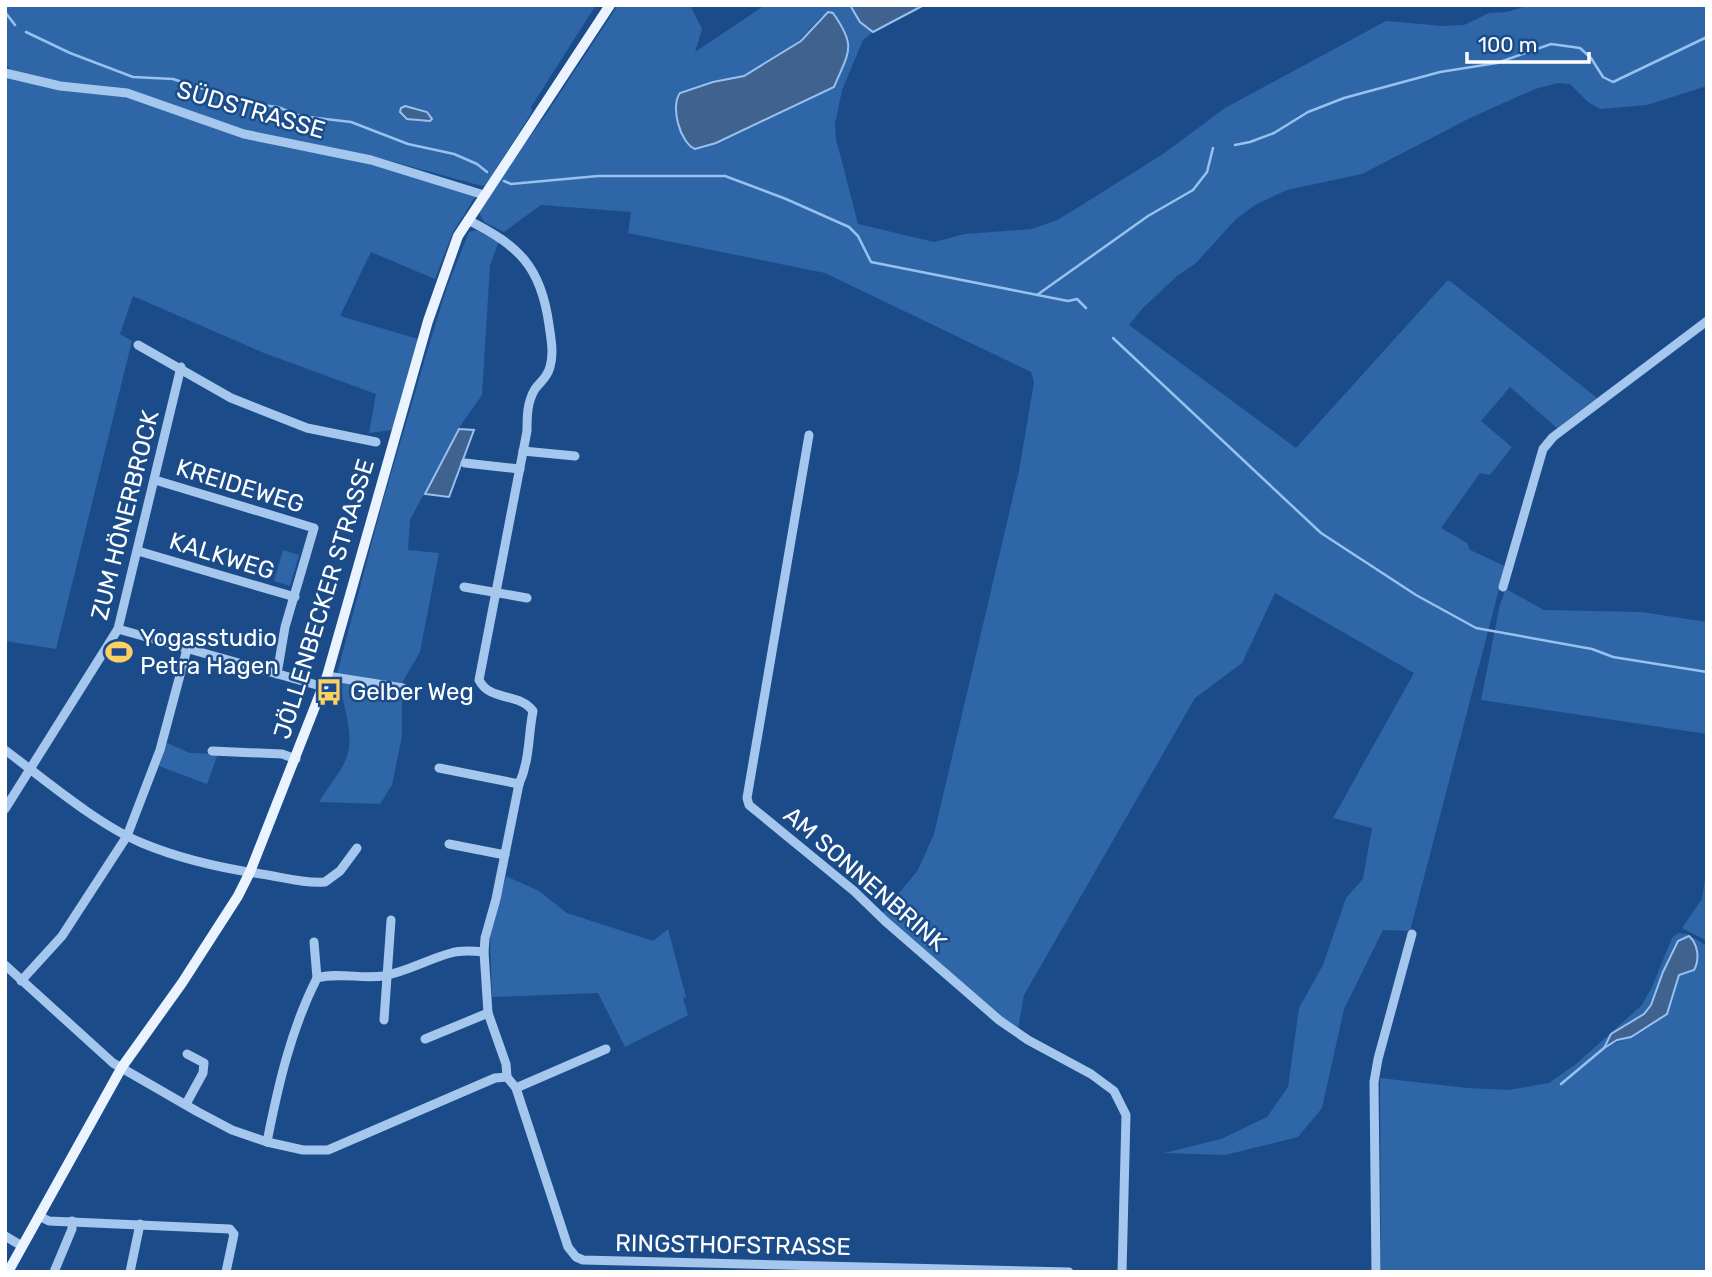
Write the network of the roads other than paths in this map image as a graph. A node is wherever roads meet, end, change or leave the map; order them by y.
1 (610, 5) edge
2 (5, 73) edge
3 (484, 195) junction
4 (468, 220) junction
5 (1707, 321) edge
6 (138, 345) dead end
7 (181, 368) junction
8 (809, 435) dead end
9 (376, 442) dead end
10 (523, 451) junction
11 (575, 456) dead end
12 (465, 463) dead end
13 (520, 469) junction
14 (155, 480) junction
15 (138, 551) junction
16 (464, 587) dead end
17 (1503, 587) dead end
18 (496, 592) junction
19 (295, 597) junction
20 (527, 598) dead end
21 (118, 629) junction
22 (187, 649) junction
23 (277, 674) junction
24 (326, 681) junction
25 (403, 688) dead end
26 (5, 750) edge
27 (212, 751) dead end
28 (296, 759) junction
29 (439, 768) dead end
30 (30, 769) junction
31 (519, 783) junction
32 (5, 809) edge
33 (127, 836) junction
34 (449, 844) dead end
35 (356, 848) dead end
36 (505, 855) junction
37 (250, 872) junction
38 (391, 919) dead end
39 (1412, 934) dead end
40 (314, 942) dead end
41 (484, 951) junction
42 (5, 965) edge
43 (387, 975) junction
44 (317, 978) junction
45 (21, 981) junction
46 (488, 1013) junction
47 (383, 1020) dead end
48 (425, 1039) dead end
49 (606, 1049) dead end
50 (187, 1054) dead end
51 (122, 1067) junction
52 (508, 1077) junction
53 (516, 1088) junction
54 (186, 1104) junction
55 (267, 1142) junction
56 (39, 1216) junction
57 (72, 1221) junction
58 (140, 1224) junction
59 (5, 1236) edge
60 (22, 1246) junction
61 (8, 1272) edge
62 (54, 1272) edge
63 (130, 1272) edge
64 (226, 1272) edge
65 (1069, 1272) edge
66 (1122, 1272) edge
67 (1376, 1272) edge

1 - 3 main road, JÖLLENBECKER STRASSE
2 - 3 street, SÜDSTRASSE
3 - 4 main road, JÖLLENBECKER STRASSE
4 - 10 street
4 - 24 main road, JÖLLENBECKER STRASSE
5 - 17 street
6 - 7 street
7 - 9 street
7 - 14 street, ZUM HÖNERBROCK
8 - 66 street, AM SONNENBRINK
10 - 11 street
10 - 13 street
12 - 13 street
13 - 18 street
14 - 15 street, ZUM HÖNERBROCK
14 - 19 street, KREIDEWEG
15 - 19 street, KALKWEG
15 - 21 street, ZUM HÖNERBROCK
16 - 18 street
18 - 20 street
18 - 31 street
19 - 23 street
21 - 22 street
21 - 30 street, ZUM HÖNERBROCK
22 - 23 street
22 - 33 street
23 - 24 street
24 - 25 street
24 - 28 main road, JÖLLENBECKER STRASSE
26 - 30 street
27 - 28 street
28 - 37 main road, JÖLLENBECKER STRASSE
29 - 31 street
30 - 32 street, ZUM HÖNERBROCK
30 - 33 street
31 - 36 street
33 - 37 street
33 - 45 street
34 - 36 street
35 - 37 street
36 - 41 street
37 - 51 main road, JÖLLENBECKER STRASSE
38 - 43 street
39 - 67 street
40 - 44 street
41 - 43 street
41 - 46 street
42 - 45 street
43 - 44 street
43 - 47 street
44 - 55 street
45 - 51 street
46 - 48 street
46 - 52 street
49 - 53 street
50 - 54 street
51 - 54 street
51 - 56 main road, JÖLLENBECKER STRASSE
52 - 53 street, RINGSTHOFSTRASSE
52 - 55 street
53 - 65 street, RINGSTHOFSTRASSE
54 - 55 street
56 - 57 street
56 - 60 main road, JÖLLENBECKER STRASSE
57 - 58 street
57 - 62 street
58 - 63 street
58 - 64 street
59 - 60 street
60 - 61 main road, JÖLLENBECKER STRASSE

